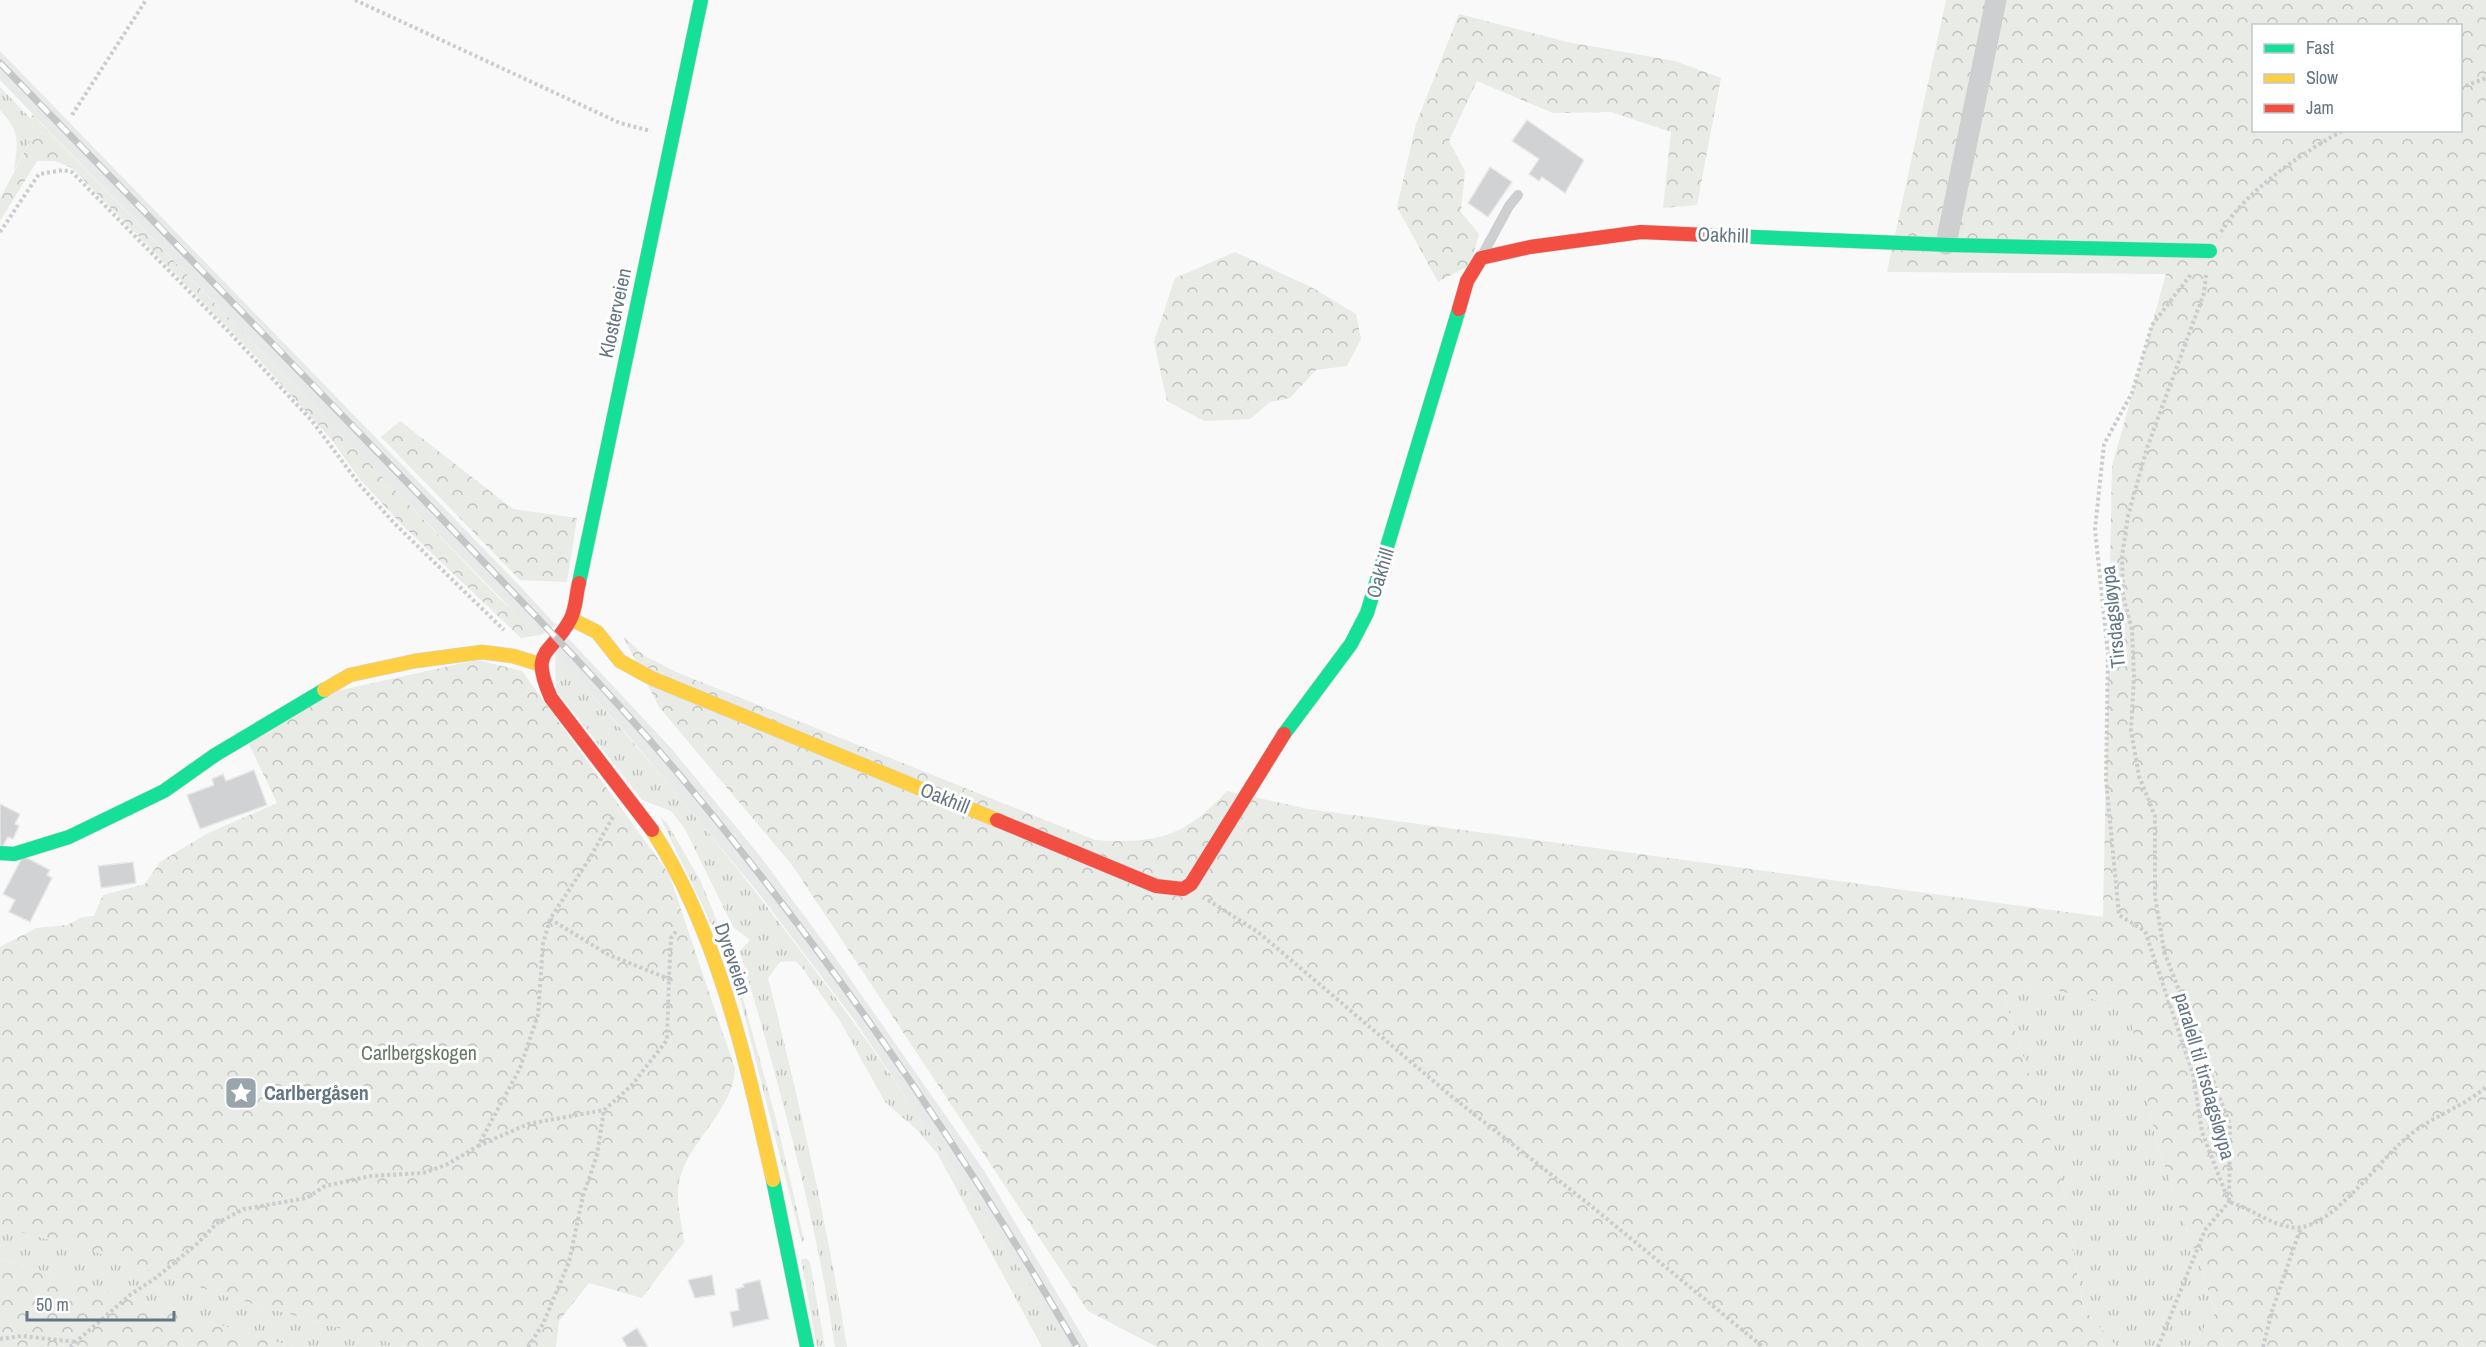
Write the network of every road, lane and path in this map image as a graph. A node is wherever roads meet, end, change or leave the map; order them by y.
1 (146, 0) edge
2 (356, 0) edge
3 (701, 0) edge
4 (1996, 0) edge
5 (2486, 78) edge
6 (2462, 87) edge
7 (72, 115) dead end
8 (2340, 132) edge
9 (672, 137) junction
10 (1518, 195) dead end
11 (0, 232) edge
12 (1946, 244) junction
13 (2210, 251) junction
14 (1481, 258) junction
15 (567, 625) junction
16 (510, 636) dead end
17 (539, 664) junction
18 (625, 794) junction
19 (7, 853) edge
20 (0, 865) edge
21 (1183, 889) junction
22 (693, 906) junction
23 (550, 919) junction
24 (669, 979) junction
25 (2486, 1087) edge
26 (604, 1110) junction
27 (478, 1146) junction
28 (2229, 1202) junction
29 (2301, 1227) junction
30 (0, 1339) edge
31 (77, 1342) junction
32 (70, 1347) edge
33 (528, 1347) edge
34 (807, 1347) edge
35 (1763, 1347) edge
36 (2158, 1347) edge
37 (2264, 1347) edge

1 - 7 path
2 - 9 path
3 - 9 street, Klosterveien
4 - 12 street
5 - 6 path
8 - 13 path, Tirsdagsløypa
9 - 15 street, Klosterveien
10 - 14 lane
11 - 16 path
12 - 13 street, Oakhill
12 - 14 street, Oakhill
13 - 28 path, Tirsdagsløypa
13 - 28 path, paralell til tirsdagsløypa
14 - 21 street, Oakhill
15 - 17 street
15 - 21 street, Oakhill
17 - 18 street, Dyreveien
17 - 19 street
18 - 22 street, Dyreveien
18 - 23 path
19 - 20 lane
21 - 35 path
22 - 24 path
22 - 34 street, Dyreveien
23 - 24 path
23 - 27 path
24 - 26 path
25 - 29 path
26 - 27 path
26 - 33 path
27 - 31 path
28 - 29 path
28 - 36 path
29 - 37 path
30 - 31 path
31 - 32 path

